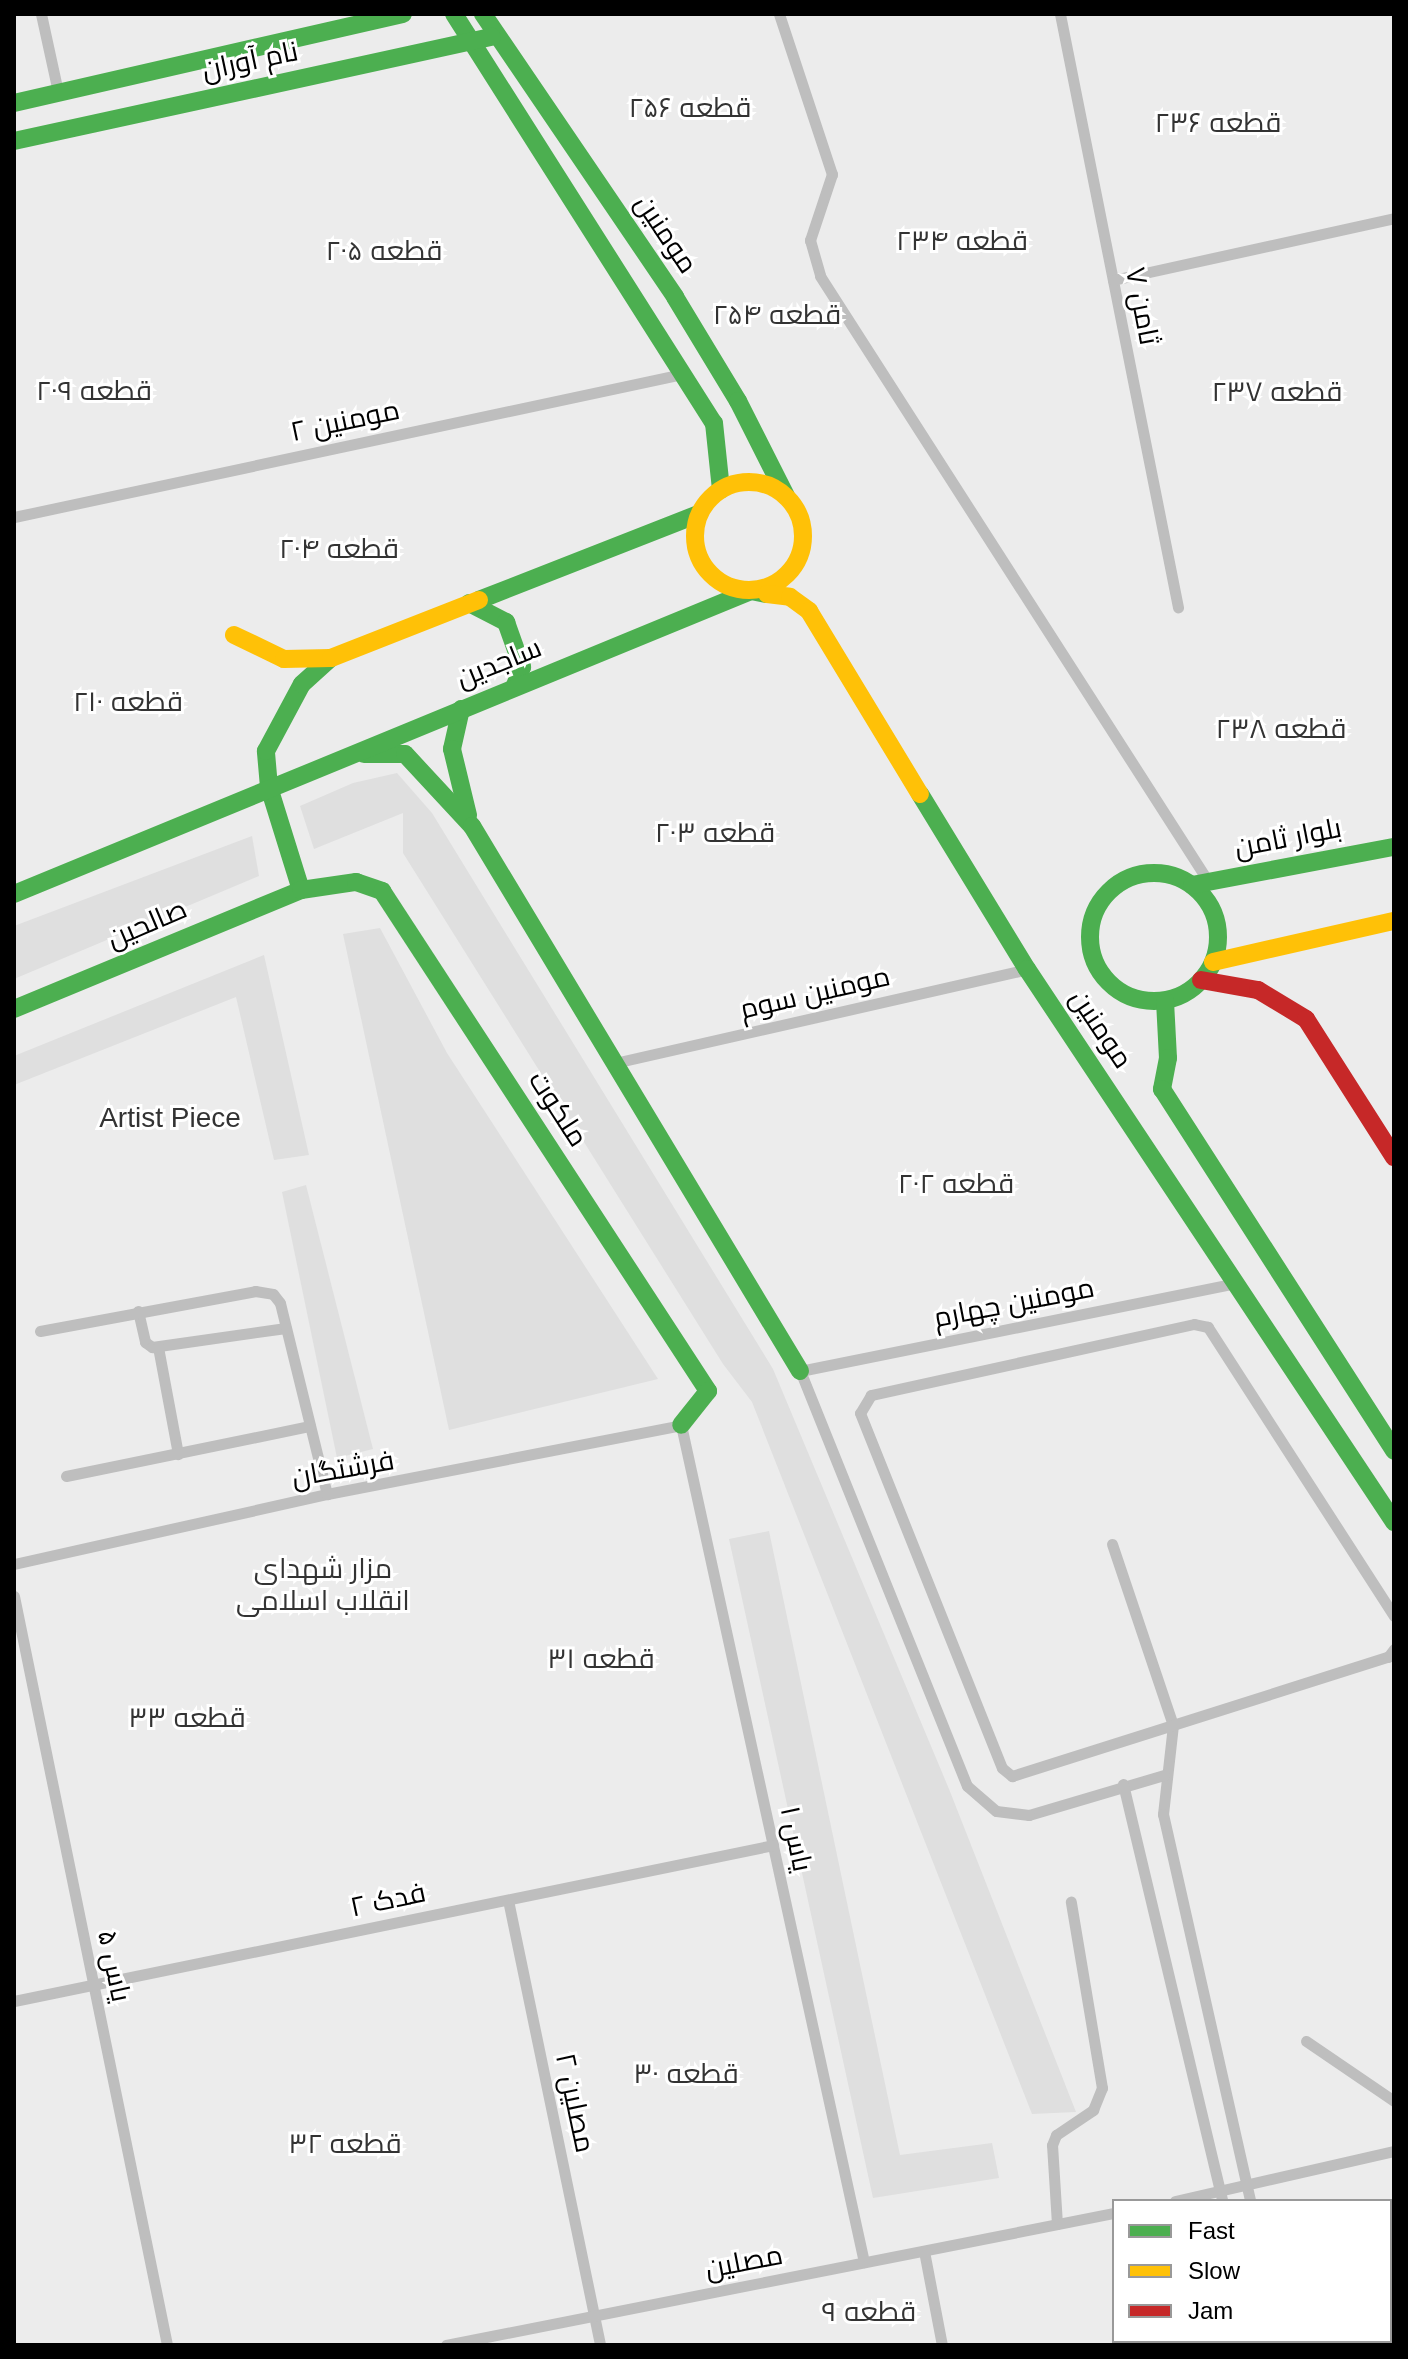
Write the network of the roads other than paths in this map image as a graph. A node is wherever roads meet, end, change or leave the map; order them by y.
1 (41, 14) edge
2 (403, 14) edge
3 (412, 14) edge
4 (454, 14) edge
5 (483, 14) edge
6 (779, 14) edge
7 (1060, 14) edge
8 (498, 36) junction
9 (474, 41) junction
10 (424, 52) junction
11 (58, 93) junction
12 (14, 103) edge
13 (14, 141) edge
14 (1394, 218) edge
15 (1113, 280) junction
16 (686, 373) junction
17 (721, 490) junction
18 (786, 496) junction
19 (699, 514) junction
20 (14, 517) edge
21 (751, 591) junction
22 (469, 603) junction
23 (1178, 607) dead end
24 (234, 635) dead end
25 (331, 658) junction
26 (514, 688) junction
27 (461, 709) junction
28 (357, 753) junction
29 (269, 787) junction
30 (472, 826) junction
31 (1394, 847) edge
32 (1200, 884) junction
33 (301, 890) junction
34 (14, 894) edge
35 (1394, 921) edge
36 (1213, 962) junction
37 (1027, 969) junction
38 (1201, 980) junction
39 (1165, 1001) junction
40 (14, 1009) edge
41 (614, 1063) junction
42 (1394, 1157) edge
43 (1237, 1283) junction
44 (138, 1311) junction
45 (286, 1328) junction
46 (40, 1331) dead end
47 (158, 1347) junction
48 (800, 1371) junction
49 (681, 1425) junction
50 (310, 1426) junction
51 (1394, 1451) edge
52 (178, 1454) junction
53 (66, 1476) dead end
54 (327, 1494) junction
55 (1394, 1522) edge
56 (1112, 1544) dead end
57 (14, 1564) edge
58 (14, 1596) edge
59 (1394, 1616) edge
60 (1394, 1649) edge
61 (1173, 1725) junction
62 (1164, 1775) junction
63 (1123, 1784) junction
64 (773, 1845) junction
65 (508, 1900) junction
66 (1071, 1902) dead end
67 (94, 1985) junction
68 (14, 2001) edge
69 (1306, 2041) dead end
70 (1394, 2101) edge
71 (1394, 2151) edge
72 (1247, 2187) junction
73 (1221, 2197) edge
74 (1198, 2199) edge
75 (1250, 2199) edge
76 (1112, 2213) edge
77 (1054, 2225) junction
78 (924, 2251) junction
79 (864, 2262) junction
80 (594, 2316) junction
81 (167, 2345) edge
82 (446, 2345) edge
83 (600, 2345) edge
84 (942, 2345) edge

1 - 11 lane
2 - 11 street, نام آوران
3 - 10 street
4 - 9 street, مومنین
5 - 8 street, مومنین
6 - 32 lane
7 - 15 lane, ثامن ۷
8 - 9 street, نام آوران
8 - 18 street, مومنین
9 - 10 street, نام آوران
9 - 16 street, مومنین
10 - 13 street, نام آوران
11 - 12 street, نام آوران
14 - 15 lane
15 - 23 lane, ثامن ۷
16 - 17 street, مومنین
16 - 20 lane, مومنین ۲
17 - 18 street
17 - 19 street
18 - 21 street
19 - 21 street
19 - 22 street
21 - 26 street, ساجدین
21 - 37 street, مومنین
22 - 25 street
22 - 26 street
24 - 25 street
25 - 29 street
26 - 27 street, ساجدین
27 - 28 street, ساجدین
27 - 30 street
28 - 29 street, ساجدین
28 - 30 street
29 - 33 street
29 - 34 street, ساجدین
30 - 41 street
31 - 32 street, بلوار ثامن
32 - 36 street
32 - 39 street
33 - 40 street, صالحین
33 - 49 street, ملکوت
35 - 36 street
36 - 38 street
37 - 41 lane, مومنین سوم
37 - 43 street, مومنین
38 - 39 street
38 - 42 street
39 - 51 street, مومنین
41 - 48 street
43 - 48 lane, مومنین چهارم
43 - 55 street, مومنین
44 - 45 lane
44 - 46 lane
44 - 47 lane
45 - 47 lane
45 - 50 lane
47 - 52 lane
48 - 63 lane
49 - 54 lane, فرشتگان
49 - 64 lane, یاس ۱
50 - 52 lane
50 - 54 lane
52 - 53 lane
54 - 57 lane, فرشتگان
56 - 61 lane
58 - 67 lane, یاس ۵
59 - 61 lane
60 - 61 lane
61 - 62 lane
62 - 63 lane
62 - 72 lane
63 - 73 lane
64 - 65 lane, فدک ۲
64 - 79 lane, یاس ۱
65 - 67 lane, فدک ۲
65 - 80 lane, مصلین ۲
66 - 77 lane
67 - 68 lane, فدک ۲
67 - 81 lane, یاس ۵
69 - 70 lane
71 - 72 lane
72 - 73 lane
72 - 75 lane
73 - 74 lane
76 - 77 lane, مصلین
77 - 78 lane, مصلین
78 - 79 lane, مصلین
78 - 84 lane
79 - 80 lane, مصلین
80 - 82 lane, مصلین
80 - 83 lane, مصلین ۲

